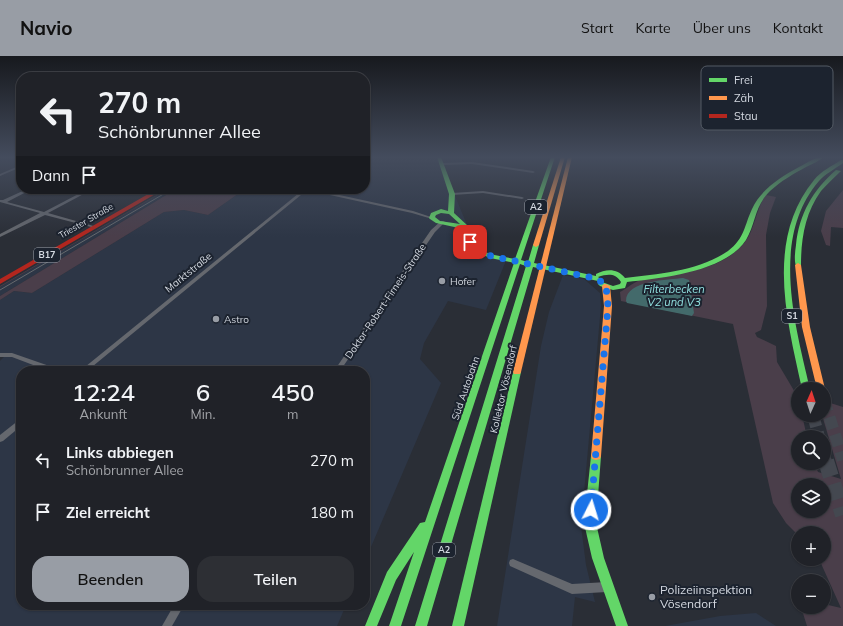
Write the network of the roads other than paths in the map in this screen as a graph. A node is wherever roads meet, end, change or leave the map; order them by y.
1 (448, 184) edge
2 (544, 184) edge
3 (555, 184) edge
4 (563, 184) edge
5 (776, 184) edge
6 (812, 184) edge
7 (824, 184) edge
8 (19, 194) edge
9 (81, 194) edge
10 (153, 194) edge
11 (300, 194) edge
12 (329, 194) edge
13 (452, 197) junction
14 (522, 198) dead end
15 (1, 202) edge
16 (44, 213) junction
17 (442, 217) junction
18 (95, 227) junction
19 (433, 231) junction
20 (0, 236) edge
21 (598, 277) junction
22 (622, 278) junction
23 (0, 282) edge
24 (610, 287) junction
25 (0, 355) edge
26 (42, 366) edge
27 (89, 366) edge
28 (340, 366) edge
29 (805, 382) edge
30 (819, 382) edge
31 (16, 426) edge
32 (0, 439) edge
33 (432, 515) junction
34 (513, 563) dead end
35 (607, 587) junction
36 (176, 610) edge
37 (167, 626) edge
38 (371, 626) edge
39 (395, 626) edge
40 (421, 626) edge
41 (458, 626) edge
42 (622, 626) edge

1 - 13 main road
2 - 33 main road, Süd Autobahn / A2
3 - 40 main road, A2
4 - 41 main road, Kollektor Vösendorf
5 - 22 main road
6 - 29 main road, S1
7 - 30 main road, S1
8 - 15 street
9 - 16 street
10 - 18 main road, Triester Straße / B17
11 - 27 street, Marktstraße
12 - 17 street
13 - 14 street
13 - 17 main road
15 - 16 street
16 - 18 street
16 - 20 street
17 - 19 street, Doktor-Robert-Firneis-Straße
17 - 19 street, Doktor-Robert-Firneis-Straße
17 - 21 main road
18 - 23 main road, Triester Straße / B17
19 - 28 street, Doktor-Robert-Firneis-Straße
21 - 22 main road
21 - 24 main road
22 - 24 main road
24 - 35 main road
25 - 26 street
31 - 32 street
33 - 38 main road
33 - 39 main road, Süd Autobahn / A2
34 - 35 street
35 - 42 main road
36 - 37 street

